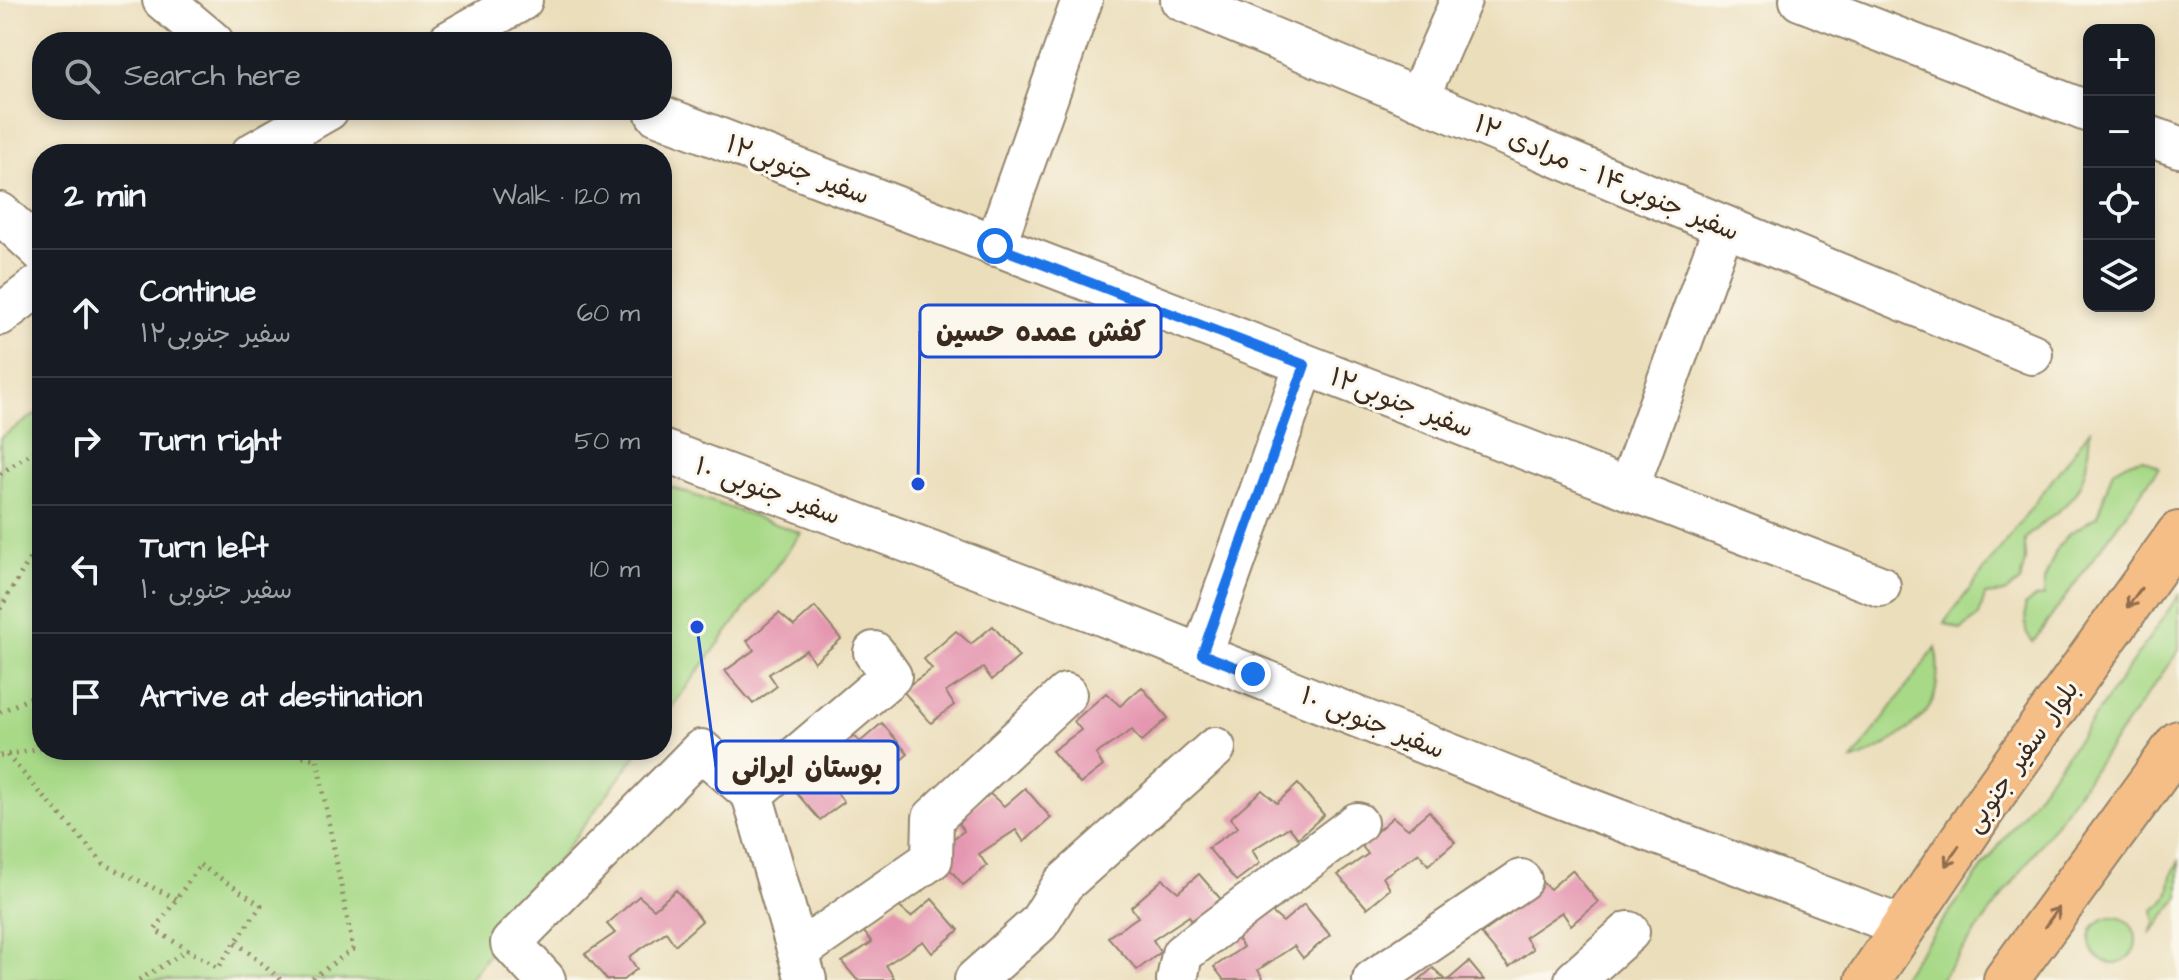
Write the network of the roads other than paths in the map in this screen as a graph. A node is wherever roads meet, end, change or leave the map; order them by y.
1 (163, 0) edge
2 (522, 0) edge
3 (1082, 0) edge
4 (1181, 0) edge
5 (1461, 0) edge
6 (1823, 4) edge
7 (467, 11) edge
8 (201, 32) edge
9 (454, 32) edge
10 (1418, 99) junction
11 (2083, 110) edge
12 (302, 120) edge
13 (671, 120) edge
14 (2155, 138) edge
15 (266, 144) edge
16 (2179, 147) edge
17 (0, 213) edge
18 (1724, 226) junction
19 (32, 243) edge
20 (995, 246) junction
21 (32, 291) edge
22 (0, 315) edge
23 (2032, 354) dead end
24 (1305, 365) junction
25 (672, 454) edge
26 (1628, 489) junction
27 (2179, 534) edge
28 (1880, 586) dead end
29 (874, 652) dead end
30 (1202, 654) junction
31 (1066, 694) dead end
32 (2179, 743) edge
33 (1215, 748) dead end
34 (752, 794) junction
35 (1357, 823) dead end
36 (1521, 880) dead end
37 (1904, 927) junction
38 (1629, 932) dead end
39 (802, 966) edge
40 (545, 980) edge
41 (975, 980) edge
42 (1177, 980) edge
43 (1373, 980) edge
44 (1575, 980) edge
45 (1868, 980) edge
46 (2006, 980) edge

1 - 8 street
2 - 7 street
3 - 20 street
4 - 10 street, سفیر جنوبی۱۴ - مرادی ۱۲
5 - 10 street
6 - 11 street
7 - 9 street
10 - 18 street, سفیر جنوبی۱۴ - مرادی ۱۲
12 - 15 street
13 - 20 street, سفیر جنوبی۱۲
14 - 16 street
17 - 19 street
18 - 23 street, سفیر جنوبی۱۴ - مرادی ۱۲
18 - 26 street
20 - 24 street, سفیر جنوبی۱۲
21 - 22 street
24 - 26 street, سفیر جنوبی۱۲
24 - 30 street
25 - 30 street, سفیر جنوبی ۱۰
26 - 28 street, سفیر جنوبی۱۲
27 -> 37 main road, بلوار سفیر جنوبی
29 - 34 street
30 - 37 street, سفیر جنوبی ۱۰
31 - 39 street
46 -> 32 main road
33 - 41 street
34 - 39 street
34 - 40 street
35 - 42 street
36 - 43 street
37 - 45 main road, بلوار سفیر جنوبی
38 - 44 street

